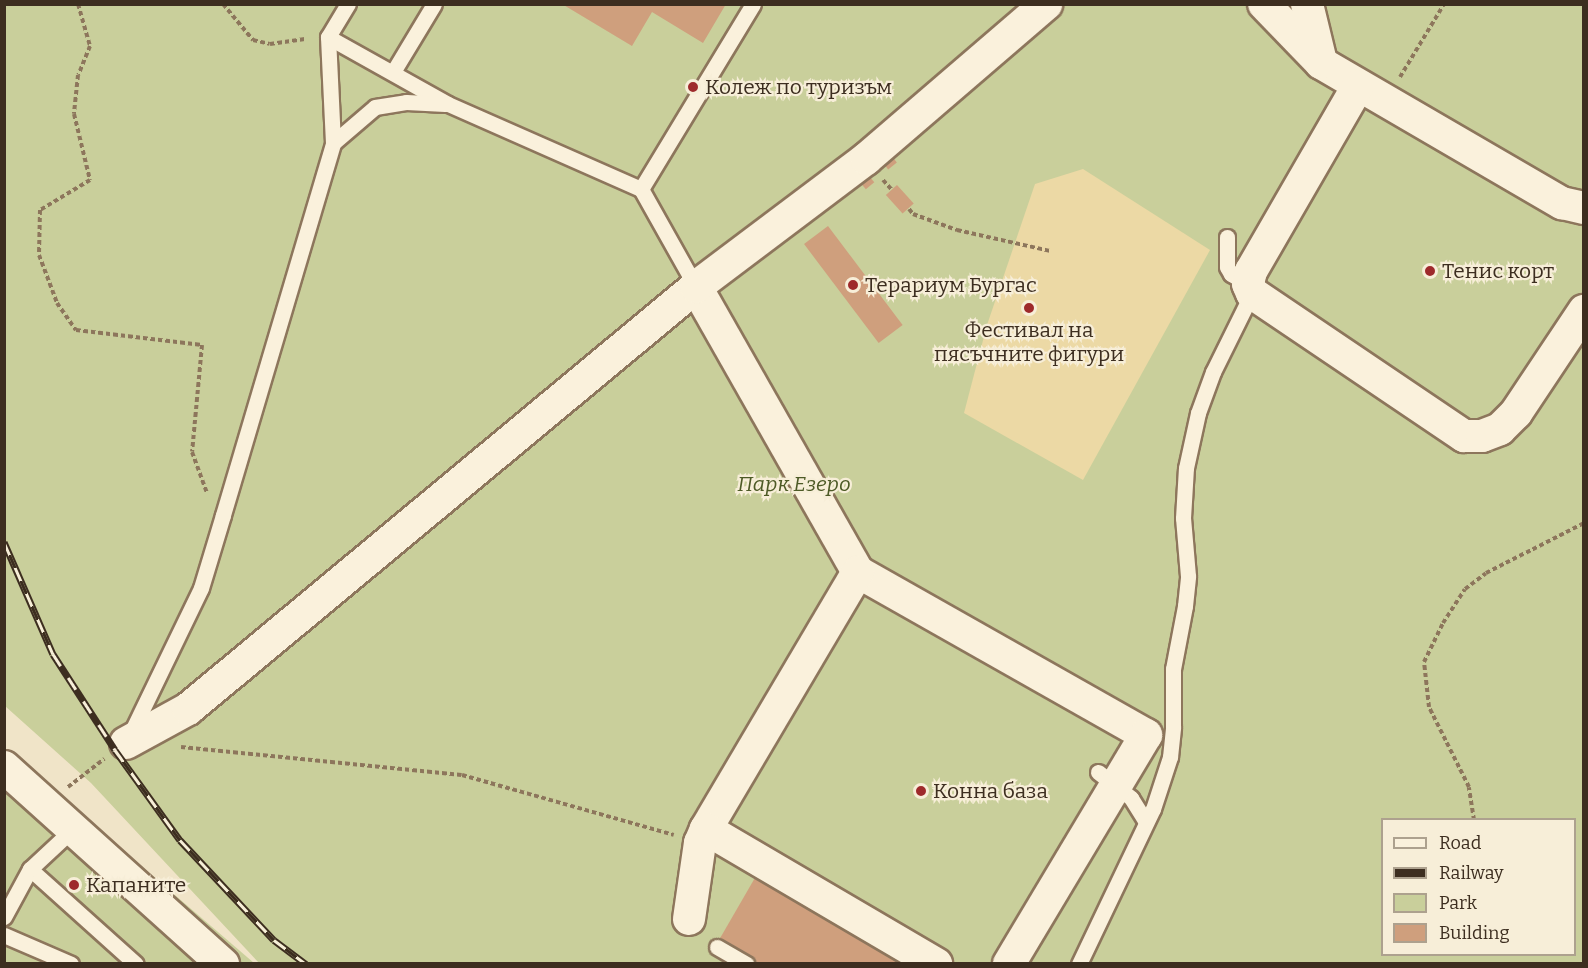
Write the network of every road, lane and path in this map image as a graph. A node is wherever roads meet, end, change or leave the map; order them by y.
1 (78, 4) edge
2 (223, 4) edge
3 (348, 4) edge
4 (434, 4) edge
5 (753, 4) edge
6 (1046, 4) edge
7 (1264, 4) edge
8 (1307, 4) edge
9 (1444, 4) edge
10 (328, 37) junction
11 (1321, 63) junction
12 (393, 72) junction
13 (1358, 86) junction
14 (1386, 101) junction
15 (448, 104) junction
16 (333, 142) junction
17 (641, 189) junction
18 (1584, 208) edge
19 (909, 209) dead end
20 (1227, 237) dead end
21 (1050, 251) dead end
22 (696, 287) junction
23 (1250, 288) junction
24 (1584, 311) edge
25 (223, 515) junction
26 (1584, 523) edge
27 (858, 572) junction
28 (126, 742) junction
29 (172, 747) dead end
30 (4, 767) edge
31 (1108, 778) junction
32 (46, 804) junction
33 (1474, 818) edge
34 (1146, 822) junction
35 (73, 829) junction
36 (703, 836) junction
37 (30, 869) junction
38 (4, 917) edge
39 (689, 919) dead end
40 (4, 935) edge
41 (717, 947) dead end
42 (70, 963) edge
43 (136, 963) edge
44 (223, 963) edge
45 (746, 963) edge
46 (936, 963) edge
47 (1009, 963) edge
48 (1079, 963) edge

1 - 25 path
2 - 10 path
3 - 10 lane
4 - 12 lane
5 - 17 lane
6 - 22 street
7 - 11 street
8 - 11 street
9 - 14 path
10 - 12 lane
10 - 16 lane
11 - 13 street
12 - 15 lane
13 - 14 street
13 - 23 street
14 - 18 street
15 - 16 lane
15 - 17 lane
16 - 25 lane
17 - 22 lane
19 - 21 path
20 - 23 lane
22 - 27 street
22 - 28 street
23 - 24 street
23 - 34 lane
25 - 28 lane
26 - 33 path
27 - 31 street
27 - 36 street
28 - 32 path
29 - 36 path
30 - 32 street
31 - 34 lane
31 - 47 street
32 - 35 street
34 - 48 lane
35 - 37 lane
35 - 44 street
36 - 39 street
36 - 46 street
37 - 38 lane
37 - 43 lane
40 - 42 lane
41 - 45 lane

